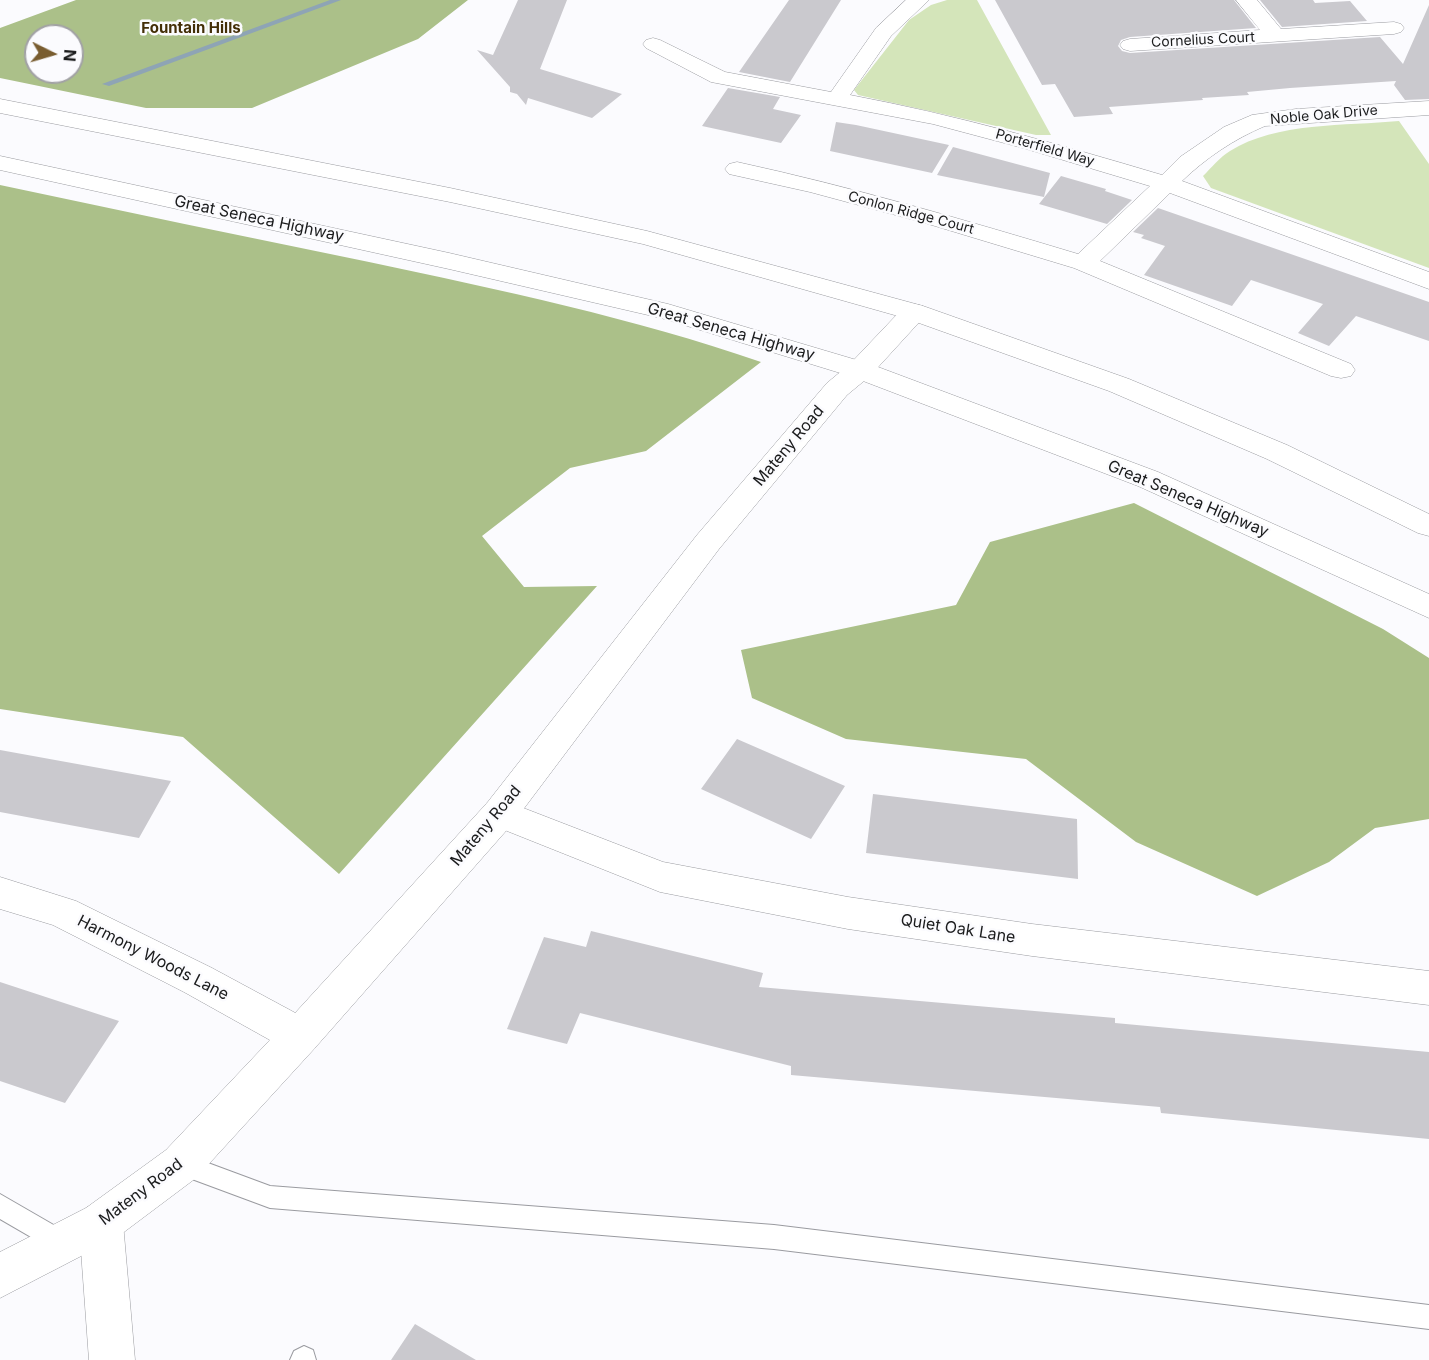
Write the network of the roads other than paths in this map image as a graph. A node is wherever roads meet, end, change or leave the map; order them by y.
1 (918, 0) edge
2 (1246, 0) edge
3 (1394, 28) dead end
4 (1276, 36) junction
5 (653, 44) dead end
6 (1130, 45) dead end
7 (837, 99) junction
8 (0, 106) edge
9 (1429, 108) edge
10 (0, 163) edge
11 (737, 169) dead end
12 (1166, 183) junction
13 (1083, 262) junction
14 (1429, 281) edge
15 (914, 312) junction
16 (860, 370) junction
17 (1341, 370) dead end
18 (1429, 526) edge
19 (1429, 607) edge
20 (500, 813) junction
21 (0, 893) edge
22 (1429, 988) edge
23 (300, 1036) junction
24 (181, 1164) junction
25 (0, 1206) edge
26 (101, 1223) junction
27 (63, 1244) junction
28 (0, 1276) edge
29 (1429, 1317) edge
30 (112, 1360) edge

1 - 7 street
2 - 4 street, Cornelius Court
3 - 4 street, Cornelius Court
4 - 6 street, Cornelius Court
5 - 7 street, Porterfield Way
7 - 12 street, Porterfield Way
8 - 15 street
9 - 12 street, Noble Oak Drive
10 - 16 street, Great Seneca Highway
11 - 13 street, Conlon Ridge Court
12 - 13 street
12 - 14 street, Porterfield Way
13 - 17 street, Conlon Ridge Court
15 - 16 street, Mateny Road
15 - 18 street
16 - 19 street, Great Seneca Highway
16 - 20 street, Mateny Road
20 - 22 street, Quiet Oak Lane
20 - 23 street, Mateny Road
21 - 23 street, Harmony Woods Lane
23 - 24 street, Mateny Road
24 - 26 street, Mateny Road
24 - 29 lane
25 - 27 lane
26 - 27 street, Mateny Road
26 - 30 street
27 - 28 street, Mateny Road

